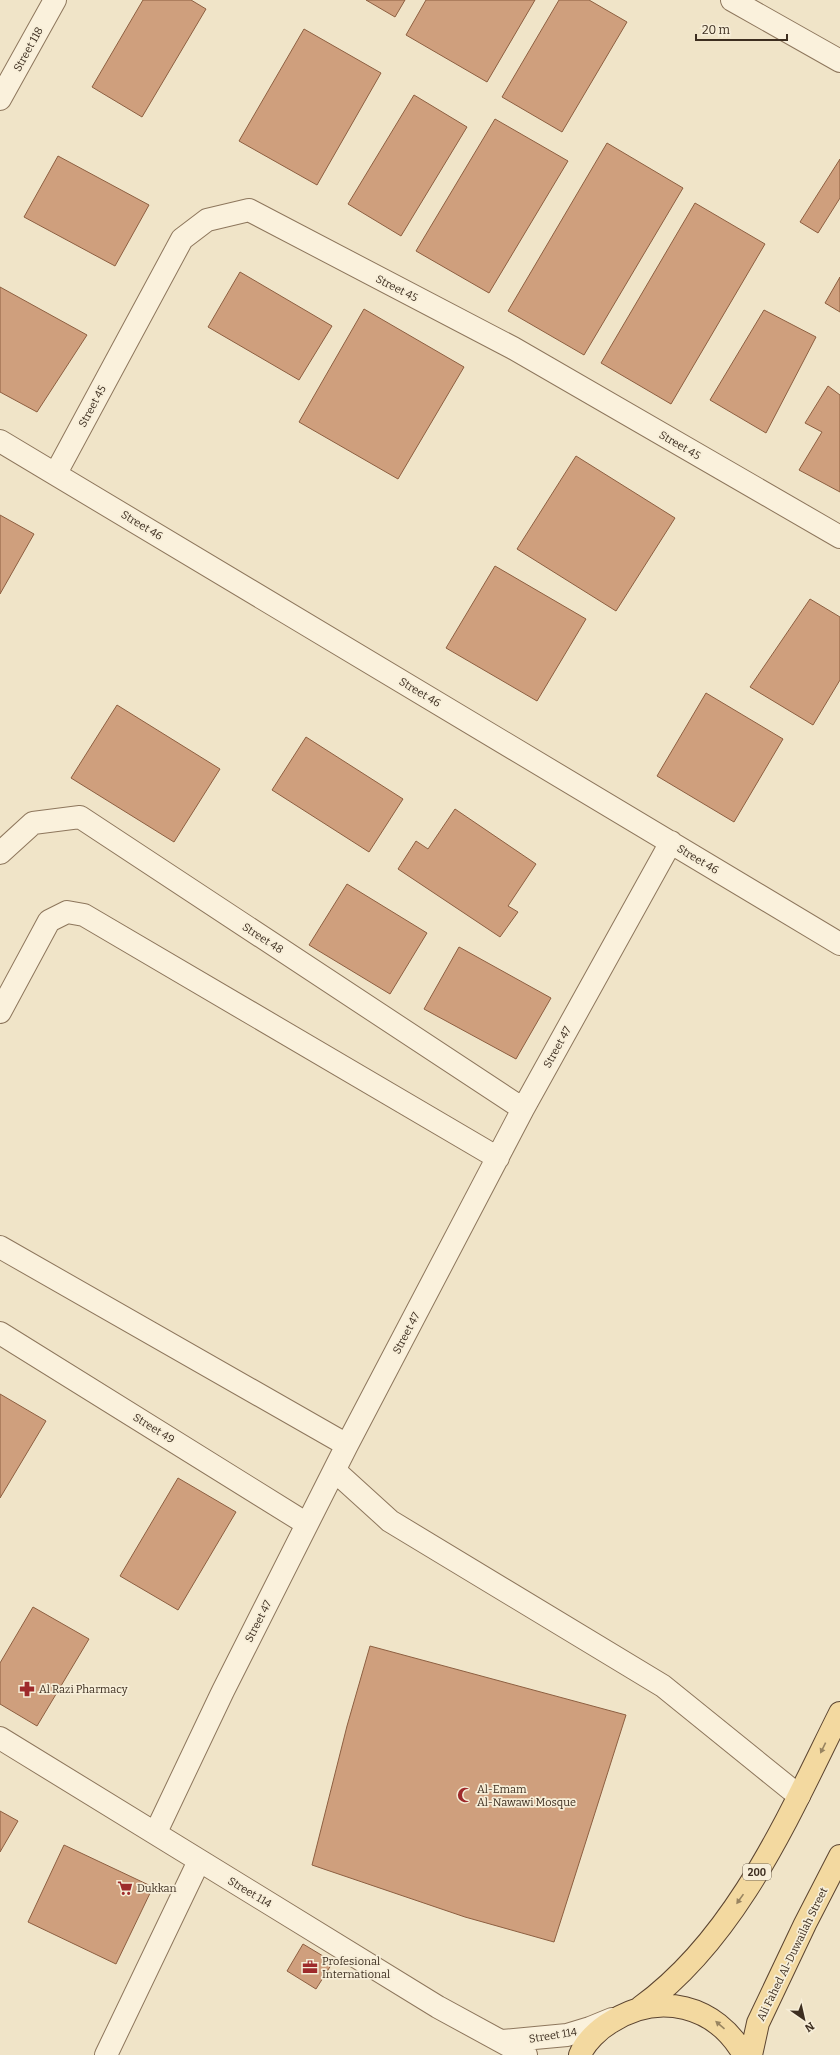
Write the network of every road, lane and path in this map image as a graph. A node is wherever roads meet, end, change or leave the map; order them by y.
1 (55, 0) edge
2 (732, 0) edge
3 (840, 61) edge
4 (0, 99) edge
5 (0, 441) edge
6 (56, 473) junction
7 (840, 537) edge
8 (671, 842) junction
9 (0, 853) edge
10 (840, 944) edge
11 (0, 1012) edge
12 (523, 1109) junction
13 (498, 1158) junction
14 (0, 1247) edge
15 (0, 1333) edge
16 (347, 1445) junction
17 (335, 1471) junction
18 (307, 1524) junction
19 (840, 1713) edge
20 (0, 1738) edge
21 (799, 1796) junction
22 (156, 1832) junction
23 (840, 1856) edge
24 (199, 1861) junction
25 (633, 2010) junction
26 (502, 2041) junction
27 (106, 2055) edge
28 (526, 2055) edge
29 (580, 2055) edge
30 (744, 2055) edge
31 (751, 2055) edge

1 - 4 street, Street 118
2 - 3 street
5 - 6 street, Street 46
6 - 7 street, Street 45
6 - 8 street, Street 46
8 - 10 street, Street 46
8 - 12 street, Street 47
9 - 12 street, Street 48
11 - 13 street
12 - 13 street, Street 47
13 - 16 street, Street 47
14 - 16 street
15 - 18 street, Street 49
16 - 17 street, Street 47
17 - 18 street, Street 47
17 - 21 street
18 - 22 street, Street 47
19 -> 21 main road, 200
20 - 22 street, Street 114
21 -> 25 main road, 200
22 - 24 street, Street 114
23 - 31 main road, Ali Fahed Al-Duwailah Street
24 - 26 street, Street 114
24 - 27 street
25 - 26 street, Street 114
25 - 29 main road, 200
30 -> 25 main road, 200
26 - 28 street, Street 114

